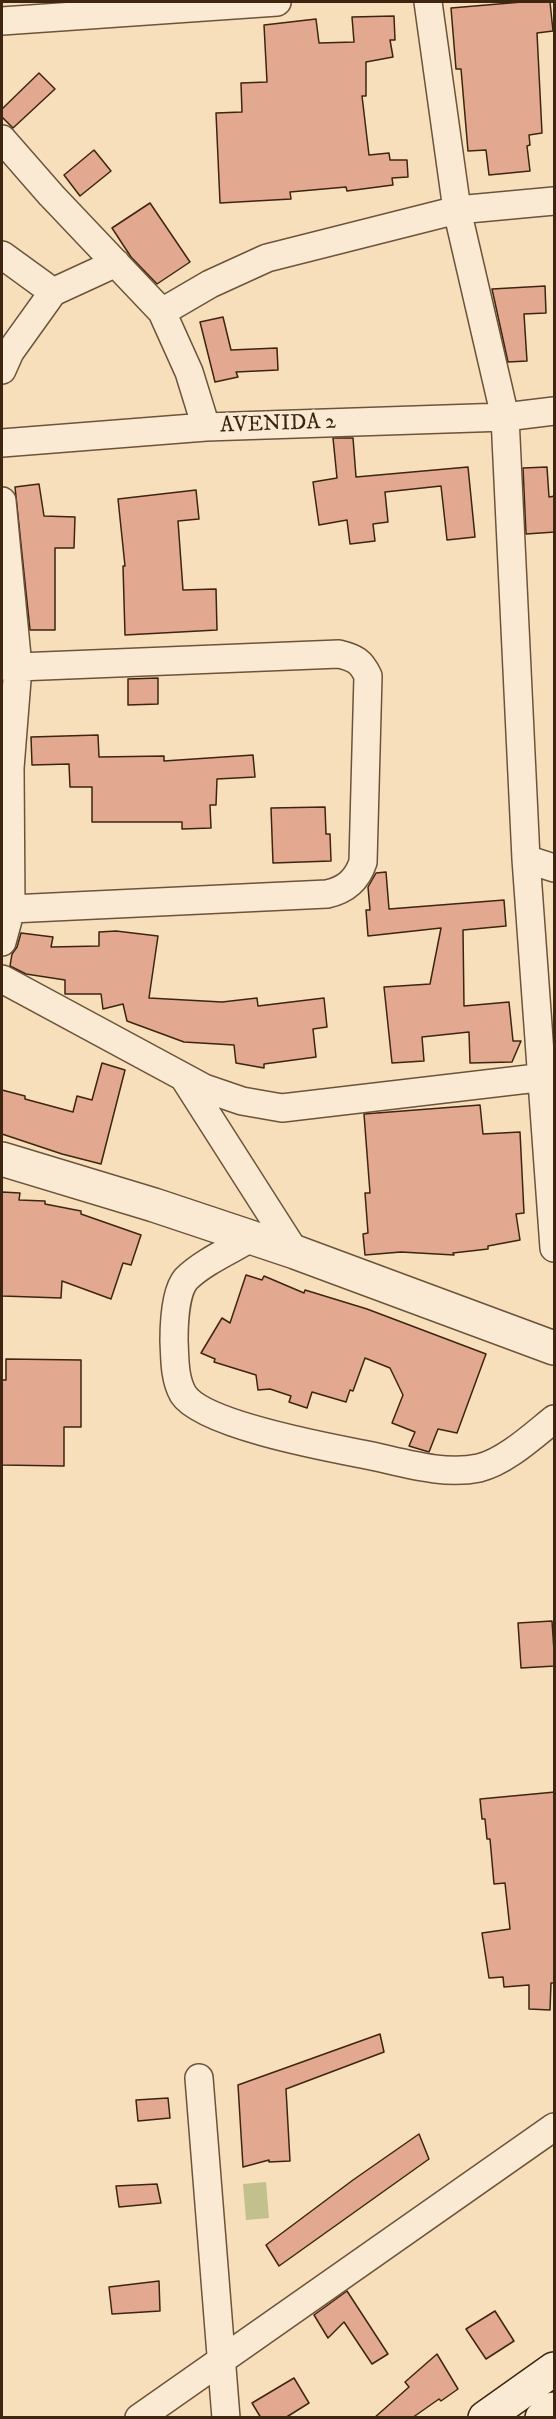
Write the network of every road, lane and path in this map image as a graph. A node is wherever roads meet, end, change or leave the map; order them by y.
1 (277, 2) edge
2 (428, 2) edge
3 (69, 8) edge
4 (2, 21) edge
5 (2, 139) edge
6 (555, 201) edge
7 (456, 210) junction
8 (2, 255) edge
9 (116, 263) junction
10 (53, 291) junction
11 (162, 312) junction
12 (2, 370) edge
13 (555, 411) edge
14 (505, 417) junction
15 (206, 427) junction
16 (2, 443) edge
17 (2, 501) edge
18 (10, 666) edge
19 (526, 859) junction
20 (555, 868) edge
21 (11, 909) junction
22 (2, 942) edge
23 (2, 979) edge
24 (183, 1077) junction
25 (548, 1077) edge
26 (2, 1159) edge
27 (251, 1238) junction
28 (555, 1248) edge
29 (295, 1252) junction
30 (555, 1348) edge
31 (555, 1419) edge
32 (199, 2078) dead end
33 (555, 2127) edge
34 (220, 2360) junction
35 (555, 2369) edge
36 (555, 2409) edge
37 (486, 2417) edge
38 (139, 2418) edge
39 (226, 2418) edge
40 (542, 2418) edge

1 - 3 street
2 - 7 street
3 - 4 street
5 - 9 street
6 - 7 street
7 - 11 street
7 - 14 street
8 - 10 street
9 - 10 street
9 - 11 street
10 - 12 street
11 - 15 street
13 - 14 street, AVENIDA 2
14 - 15 street, AVENIDA 2
14 - 19 street
15 - 16 street, AVENIDA 2
17 - 18 street
18 - 21 street
18 - 21 street
19 - 20 street
19 - 25 street
21 - 22 street
23 - 24 street
24 - 25 street
24 - 29 street
25 - 28 street
26 - 27 street
27 - 29 street
27 - 31 street
29 - 30 street
32 - 34 street
33 - 34 street
34 - 38 street
34 - 39 street
35 - 37 street
36 - 40 street

